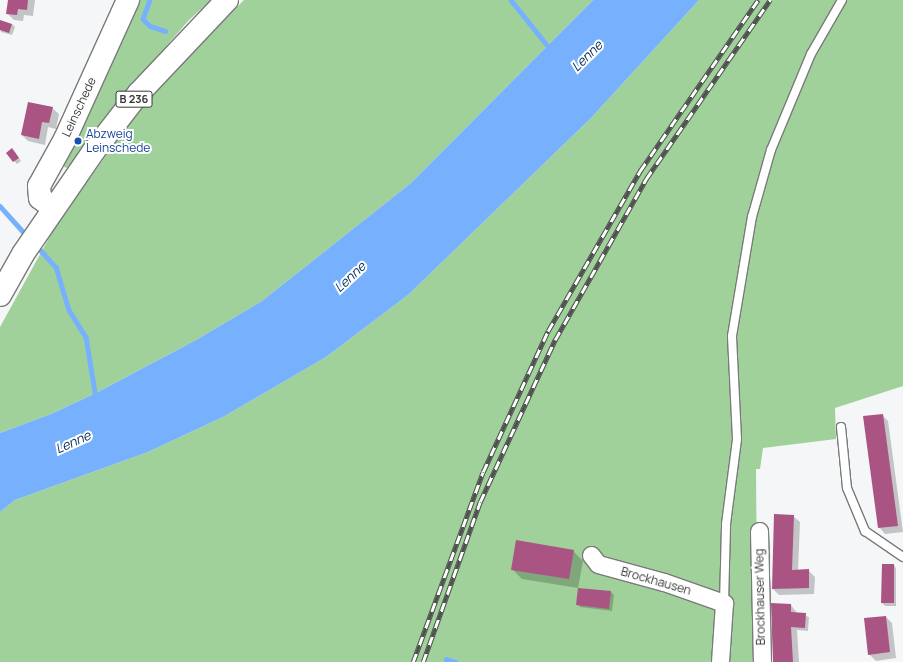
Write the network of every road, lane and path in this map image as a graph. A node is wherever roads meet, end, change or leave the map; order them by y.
1 (128, 0) edge
2 (227, 0) edge
3 (842, 0) edge
4 (54, 208) junction
5 (1, 289) edge
6 (841, 427) dead end
7 (759, 531) dead end
8 (591, 555) dead end
9 (903, 557) edge
10 (723, 608) junction
11 (720, 662) edge
12 (762, 662) edge

1 - 4 main road, Leinschede
2 - 4 main road, B 236
3 - 10 lane
4 - 5 main road, B 236
6 - 9 lane
7 - 12 street, Brockhauser Weg
8 - 10 street, Brockhausen
10 - 11 street

